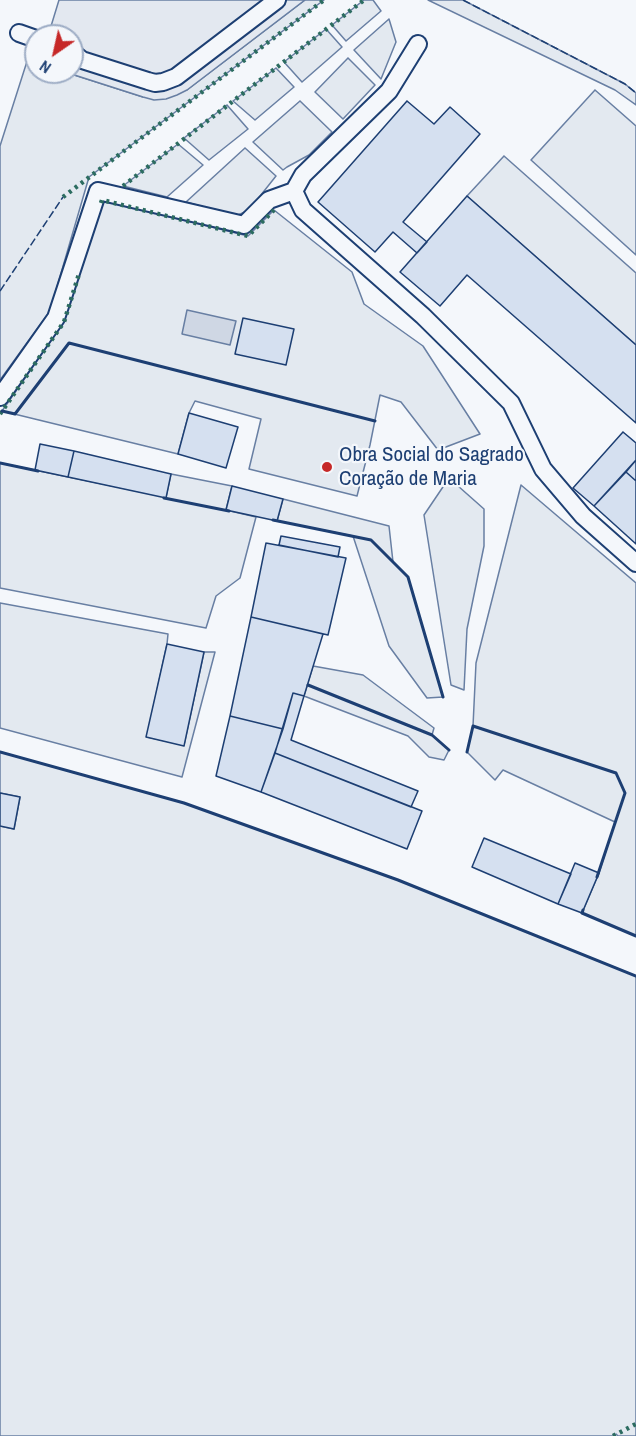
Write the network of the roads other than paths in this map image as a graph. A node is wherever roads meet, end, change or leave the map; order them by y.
1 (277, 0) edge
2 (19, 33) dead end
3 (24, 35) edge
4 (418, 44) dead end
5 (84, 61) edge
6 (294, 191) junction
7 (0, 397) edge
8 (636, 563) edge

1 - 5 lane
2 - 3 lane
4 - 6 lane
6 - 7 lane
6 - 8 lane

